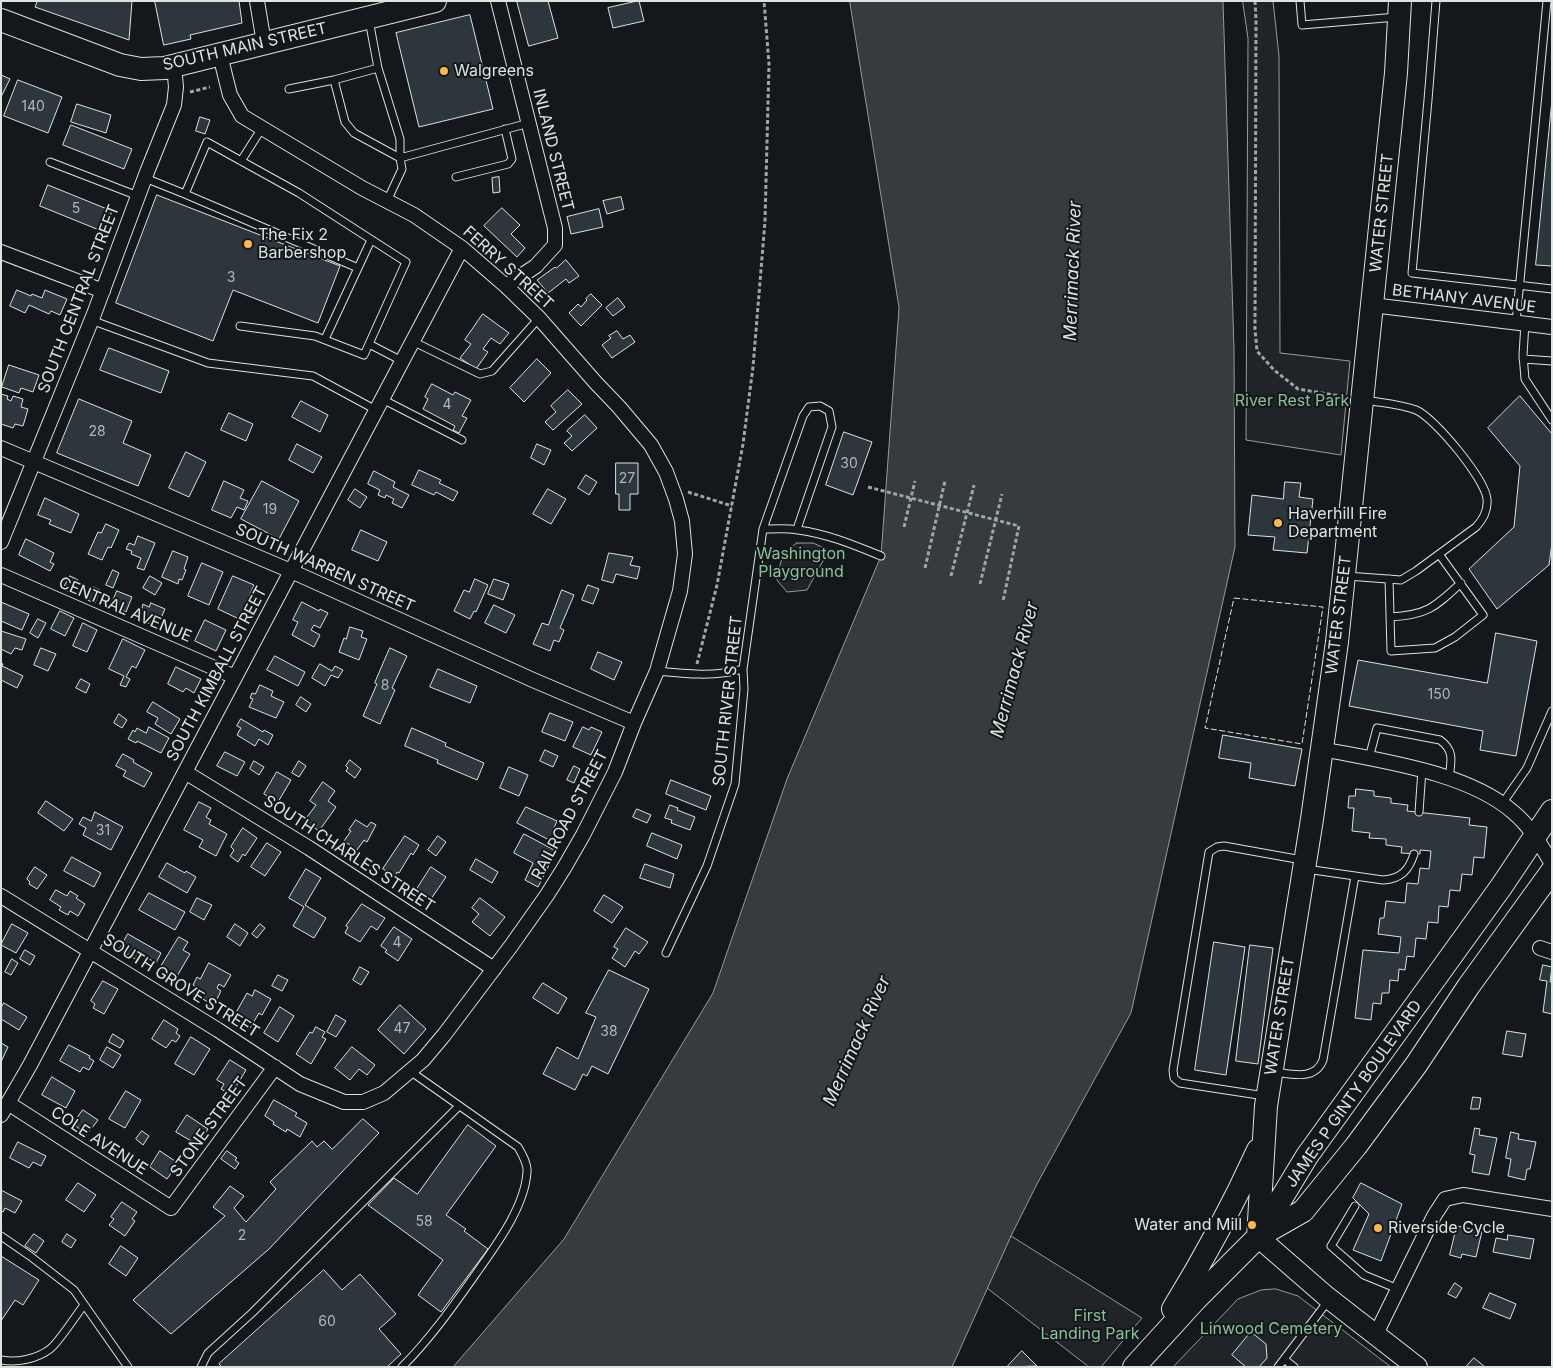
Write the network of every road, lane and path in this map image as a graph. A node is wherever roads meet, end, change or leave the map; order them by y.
1 (257, 1) edge
2 (435, 1) edge
3 (498, 1) edge
4 (764, 1) edge
5 (1255, 1) edge
6 (1300, 1) edge
7 (1436, 1) edge
8 (1547, 1) edge
9 (1400, 9) edge
10 (368, 17) junction
11 (1, 20) edge
12 (264, 44) junction
13 (220, 56) junction
14 (174, 66) junction
15 (378, 68) junction
16 (334, 80) junction
17 (210, 87) dead end
18 (289, 89) dead end
19 (190, 92) dead end
20 (529, 122) junction
21 (262, 128) junction
22 (505, 129) junction
23 (400, 158) junction
24 (241, 161) junction
25 (50, 162) dead end
26 (456, 177) dead end
27 (144, 178) junction
28 (185, 194) junction
29 (138, 196) junction
30 (387, 201) junction
31 (371, 240) junction
32 (462, 248) junction
33 (1, 252) edge
34 (358, 268) junction
35 (506, 286) junction
36 (1520, 286) junction
37 (1552, 289) edge
38 (102, 291) junction
39 (1372, 305) junction
40 (539, 318) junction
41 (91, 320) junction
42 (1520, 323) junction
43 (240, 326) dead end
44 (1552, 327) edge
45 (326, 340) junction
46 (412, 341) junction
47 (369, 344) junction
48 (1523, 359) junction
49 (402, 361) junction
50 (1552, 361) edge
51 (1362, 399) junction
52 (379, 405) junction
53 (1552, 420) edge
54 (462, 440) dead end
55 (1, 448) edge
56 (34, 462) junction
57 (662, 465) joint
58 (915, 480) dead end
59 (945, 481) dead end
60 (974, 485) dead end
61 (868, 487) dead end
62 (688, 492) dead end
63 (1002, 494) dead end
64 (732, 506) junction
65 (904, 527) dead end
66 (763, 529) junction
67 (797, 529) junction
68 (1, 542) edge
69 (1439, 554) junction
70 (881, 556) dead end
71 (925, 568) dead end
72 (291, 571) junction
73 (1, 575) edge
74 (951, 576) dead end
75 (1344, 576) junction
76 (1389, 580) junction
77 (1460, 583) junction
78 (980, 584) dead end
79 (1003, 601) dead end
80 (1390, 617) junction
81 (743, 669) junction
82 (657, 671) junction
83 (695, 674) junction
84 (235, 676) junction
85 (1552, 711) edge
86 (634, 722) junction
87 (1322, 748) junction
88 (1369, 758) junction
89 (1422, 770) junction
90 (185, 772) junction
91 (1448, 779) junction
92 (1502, 804) junction
93 (1419, 812) dead end
94 (1552, 812) edge
95 (1536, 836) junction
96 (1414, 854) dead end
97 (1304, 864) junction
98 (1552, 864) edge
99 (1552, 871) edge
100 (1355, 876) junction
101 (1, 896) edge
102 (90, 950) junction
103 (666, 953) dead end
104 (494, 969) junction
105 (275, 1067) junction
106 (410, 1071) junction
107 (1272, 1071) junction
108 (1267, 1097) junction
109 (344, 1102) joint
110 (459, 1106) junction
111 (3, 1110) edge
112 (1263, 1137) junction
113 (1355, 1206) dead end
114 (171, 1208) joint
115 (1552, 1209) edge
116 (1, 1236) edge
117 (1258, 1237) junction
118 (1398, 1289) junction
119 (1329, 1299) junction
120 (84, 1305) junction
121 (1376, 1334) junction
122 (1141, 1359) edge
123 (1284, 1359) junction
124 (1, 1360) edge
125 (128, 1367) edge
126 (202, 1367) edge
127 (402, 1367) edge
128 (1278, 1367) edge
129 (1294, 1367) edge
130 (1417, 1367) edge

1 - 12 street
2 - 10 main road, SOUTH MAIN STREET
3 - 20 street, INLAND STREET
4 - 64 path
5 - 51 path
6 - 9 lane
7 - 36 lane
8 - 36 lane
9 - 39 main road, WATER STREET
10 - 12 main road, SOUTH MAIN STREET
10 - 15 lane
11 - 14 main road, SOUTH MAIN STREET
12 - 13 main road, SOUTH MAIN STREET
13 - 14 main road, SOUTH MAIN STREET
13 - 21 street, FERRY STREET
14 - 27 street, SOUTH CENTRAL STREET
15 - 16 lane
15 - 23 lane
16 - 18 lane
16 - 23 lane
17 - 19 path
20 - 22 lane
20 - 35 street, INLAND STREET
21 - 24 lane
21 - 30 street, FERRY STREET
22 - 23 lane
22 - 26 lane
23 - 30 lane
24 - 28 lane
24 - 31 lane
25 - 29 lane
27 - 28 lane
27 - 29 street, SOUTH CENTRAL STREET
28 - 34 lane
29 - 38 street, SOUTH CENTRAL STREET
30 - 32 street, FERRY STREET
31 - 34 lane
31 - 47 lane
32 - 35 street, FERRY STREET
32 - 46 street, SOUTH KIMBALL STREET
33 - 38 street
34 - 45 lane
35 - 40 street, FERRY STREET
36 - 37 lane
36 - 42 lane
38 - 41 street, SOUTH CENTRAL STREET
39 - 42 street, BETHANY AVENUE
39 - 51 main road, WATER STREET
40 - 46 lane
40 - 57 street, FERRY STREET
41 - 52 lane
41 - 56 street, SOUTH CENTRAL STREET
42 - 44 street, BETHANY AVENUE
42 - 48 lane
43 - 45 lane
45 - 47 lane
46 - 49 street, SOUTH KIMBALL STREET
47 - 49 lane
48 - 50 lane
48 - 53 lane
49 - 52 street, SOUTH KIMBALL STREET
51 - 69 lane
51 - 75 main road, WATER STREET
52 - 54 lane
52 - 72 street, SOUTH KIMBALL STREET
55 - 56 street, SOUTH WARREN STREET
56 - 68 street, SOUTH CENTRAL STREET
56 - 72 street, SOUTH WARREN STREET
57 - 82 street, RAILROAD STREET
58 - 65 path
59 - 71 path
60 - 74 path
61 - 79 path
62 - 64 path
63 - 78 path
64 - 83 path
66 - 67 lane
66 - 67 lane, SOUTH RIVER STREET
66 - 81 lane, SOUTH RIVER STREET
67 - 70 lane
69 - 76 lane
69 - 77 lane
72 - 84 street, SOUTH KIMBALL STREET
72 - 86 street, SOUTH WARREN STREET
73 - 84 street, CENTRAL AVENUE
75 - 76 lane
75 - 87 main road, WATER STREET
76 - 80 lane
77 - 80 lane
77 - 80 lane
81 - 83 lane
81 - 103 lane, SOUTH RIVER STREET
82 - 83 lane
82 - 86 street, RAILROAD STREET
84 - 90 street, SOUTH KIMBALL STREET
85 - 92 lane
86 - 104 street, RAILROAD STREET
87 - 88 street
87 - 97 main road, WATER STREET
88 - 89 street
88 - 91 lane
89 - 91 street
89 - 93 lane
90 - 102 street, SOUTH KIMBALL STREET
90 - 104 street, SOUTH CHARLES STREET
91 - 92 street
92 - 95 street
94 - 95 main road, JAMES P GINTY BOULEVARD
95 - 98 street
95 - 117 main road, JAMES P GINTY BOULEVARD
96 - 100 lane
97 - 100 lane
97 - 107 main road, WATER STREET
97 - 108 lane
99 - 117 main road, JAMES P GINTY BOULEVARD
100 - 107 lane
101 - 102 street, SOUTH GROVE STREET
102 - 105 street, SOUTH GROVE STREET
102 - 111 street, SOUTH KIMBALL STREET
104 - 106 street, RAILROAD STREET
105 - 109 street, SOUTH GROVE STREET
105 - 114 street, STONE STREET
106 - 109 street, RAILROAD STREET
106 - 110 lane
107 - 108 main road, WATER STREET
108 - 112 main road, WATER STREET
110 - 126 lane
110 - 127 lane
111 - 114 street, COLE AVENUE
112 - 117 main road, WATER STREET
112 - 122 main road, WATER STREET
113 - 118 lane
115 - 118 street
116 - 120 lane
117 - 119 main road
117 - 122 main road, WATER STREET
118 - 121 street
119 - 121 main road
119 - 123 lane
120 - 124 lane
120 - 125 lane
121 - 130 main road
123 - 128 lane
123 - 129 lane

